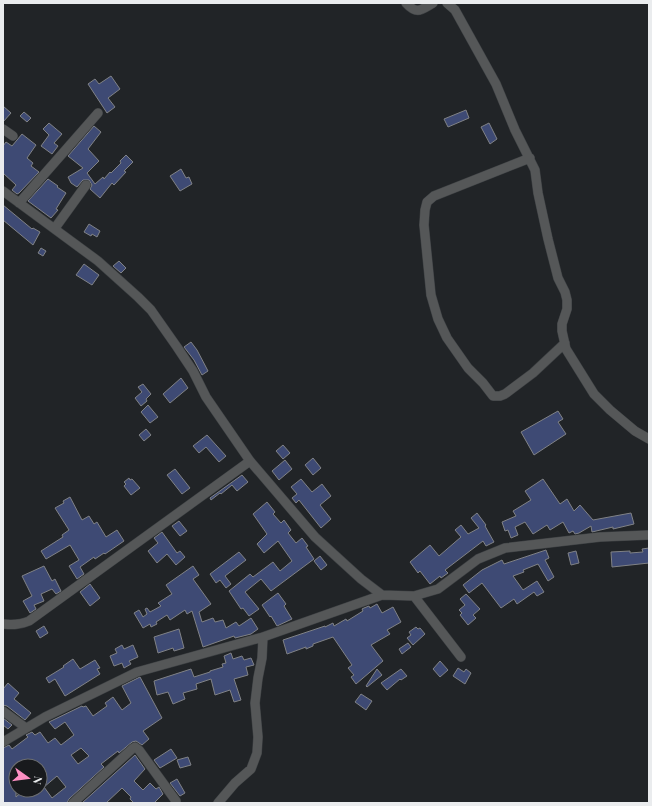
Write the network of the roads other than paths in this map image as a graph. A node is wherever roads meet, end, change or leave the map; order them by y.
1 (406, 3) edge
2 (433, 3) edge
3 (447, 3) edge
4 (98, 113) dead end
5 (3, 128) edge
6 (13, 136) dead end
7 (530, 158) junction
8 (86, 185) dead end
9 (3, 191) edge
10 (19, 203) junction
11 (55, 228) junction
12 (565, 343) junction
13 (649, 439) edge
14 (250, 461) junction
15 (649, 535) edge
16 (382, 595) junction
17 (414, 596) junction
18 (3, 624) edge
19 (264, 637) junction
20 (461, 657) dead end
21 (3, 711) edge
22 (26, 728) junction
23 (3, 742) edge
24 (176, 801) dead end
25 (73, 803) edge
26 (218, 803) edge

1 - 2 street
3 - 7 street
4 - 10 street
5 - 6 street
7 - 12 street
7 - 12 street
8 - 11 street
9 - 10 street
10 - 11 street
11 - 14 street
12 - 13 street
14 - 16 street
14 - 18 street
15 - 17 street
16 - 17 street
16 - 19 street
17 - 20 street
19 - 22 street
19 - 26 street
21 - 22 street
22 - 23 street
24 - 25 street

